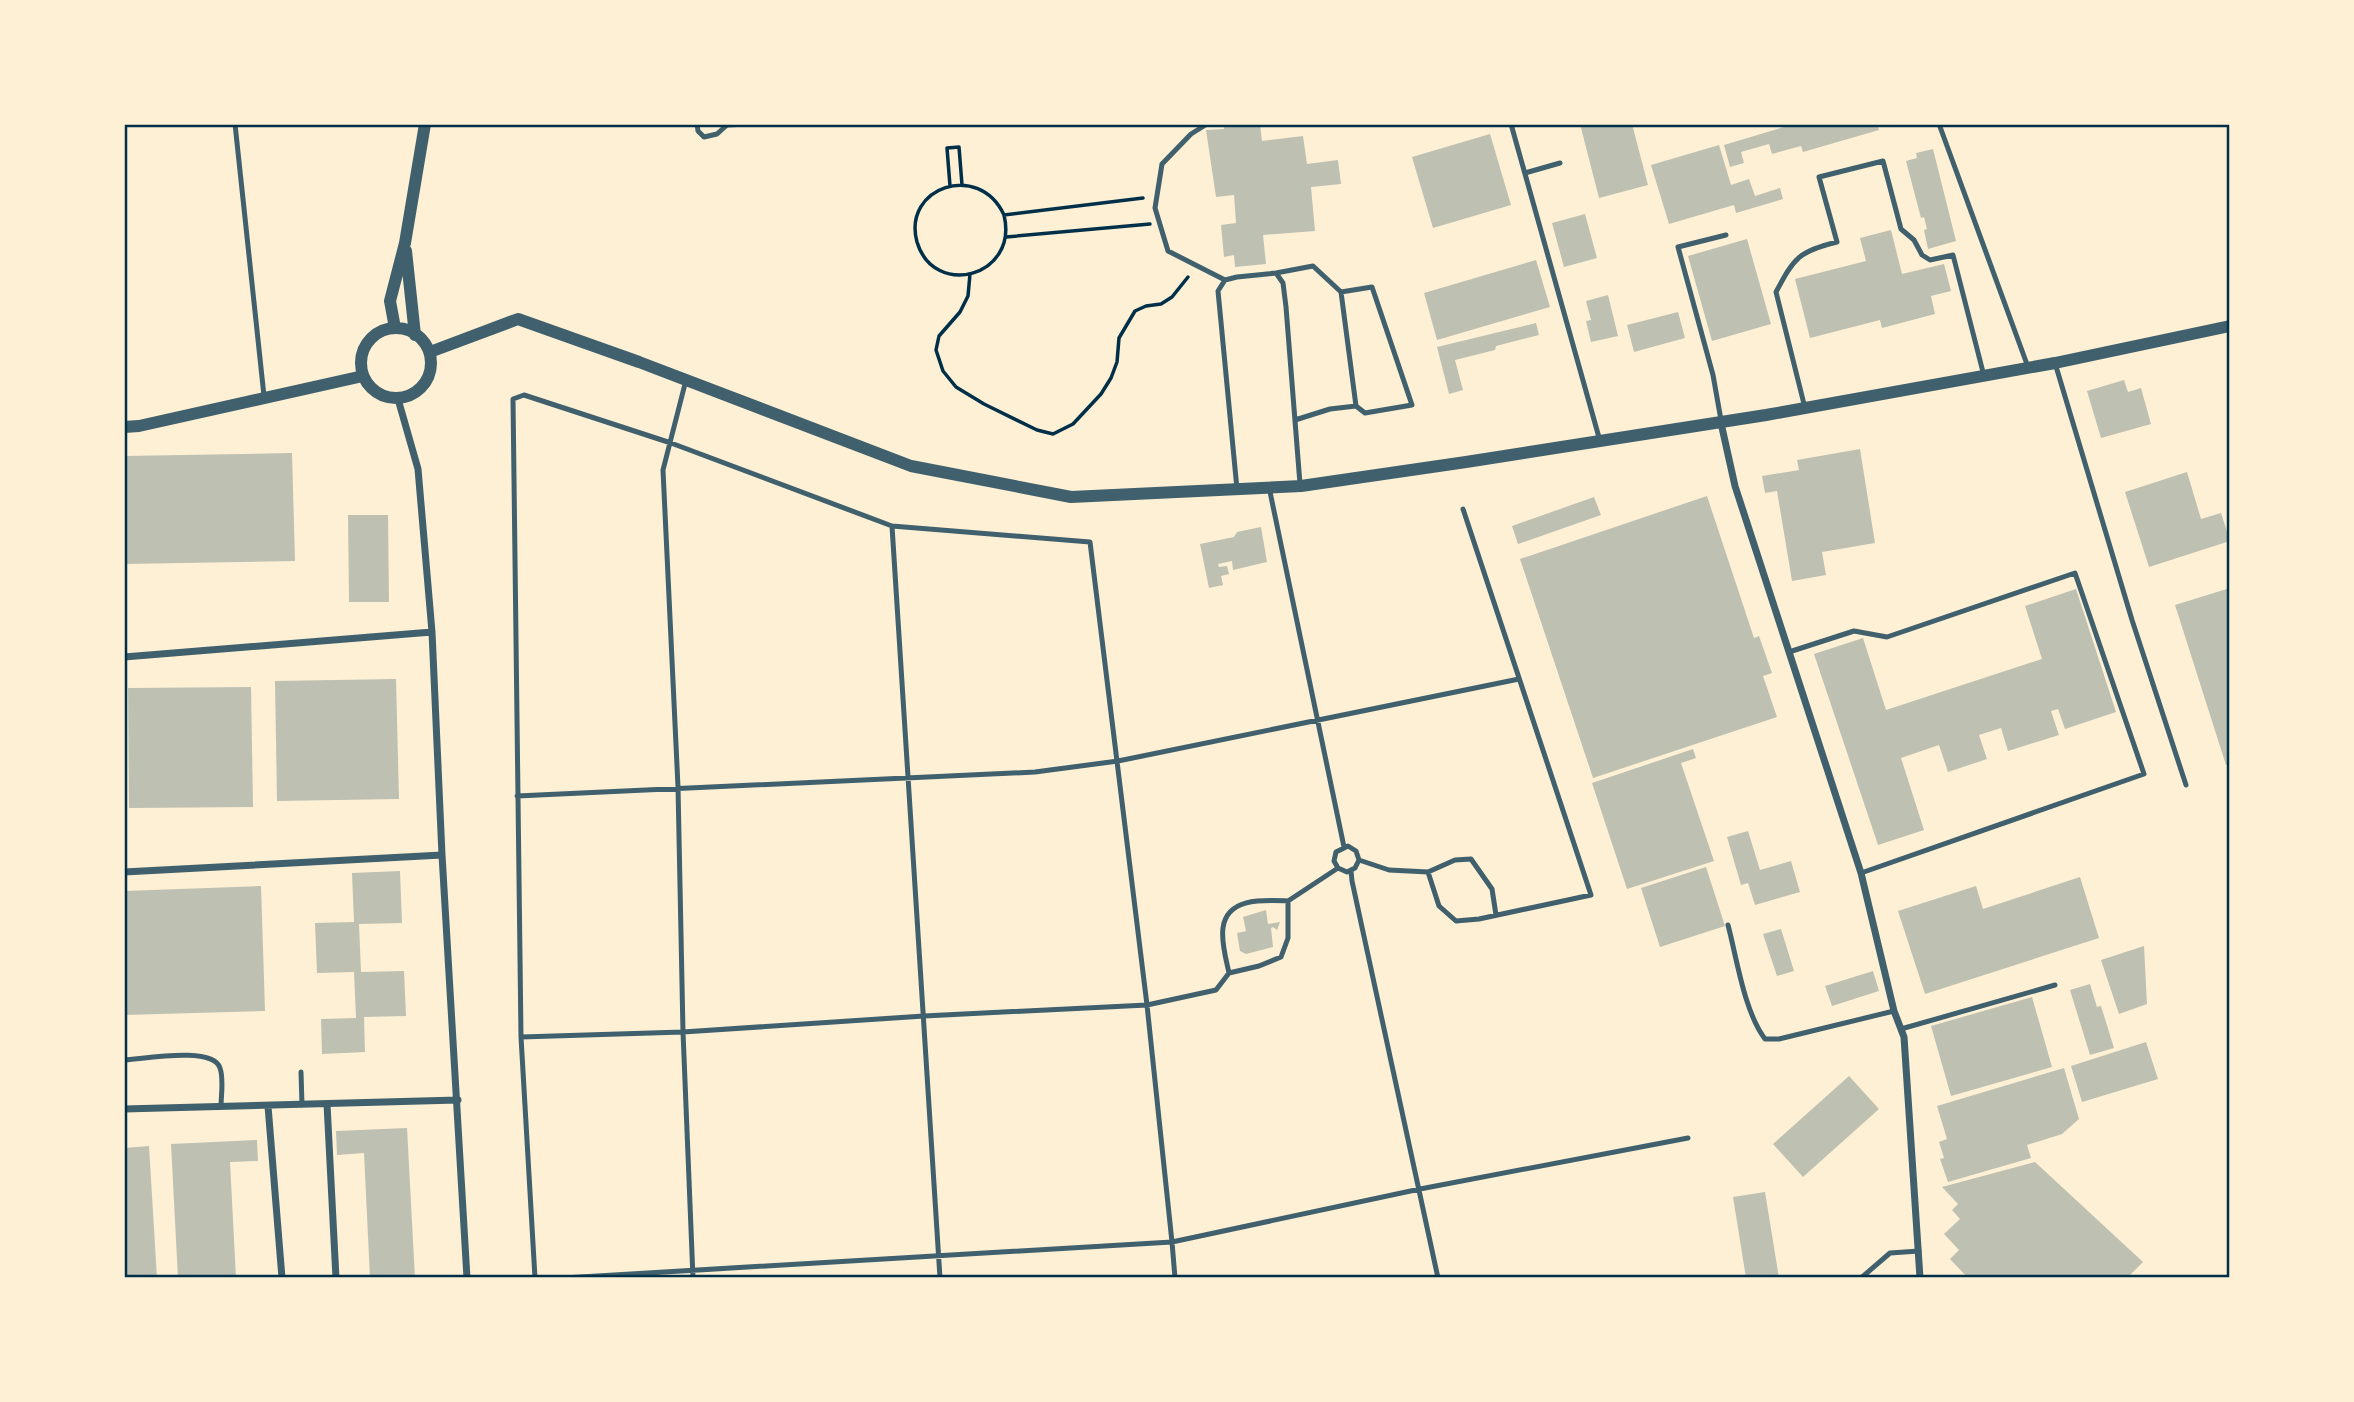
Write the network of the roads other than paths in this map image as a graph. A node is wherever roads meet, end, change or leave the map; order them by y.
1 (235, 124) edge
2 (425, 124) edge
3 (697, 124) edge
4 (727, 124) edge
5 (747, 124) edge
6 (1207, 124) edge
7 (1511, 124) edge
8 (1939, 124) edge
9 (1560, 163) dead end
10 (1525, 173) junction
11 (1726, 235) dead end
12 (405, 243) junction
13 (1276, 274) junction
14 (1225, 280) junction
15 (1341, 292) junction
16 (2230, 326) edge
17 (395, 328) junction
18 (415, 335) junction
19 (430, 352) junction
20 (2054, 363) junction
21 (2028, 368) junction
22 (363, 376) junction
23 (1984, 376) junction
24 (686, 380) junction
25 (264, 398) junction
26 (398, 399) junction
27 (1356, 406) junction
28 (1805, 408) junction
29 (1295, 420) junction
30 (1721, 423) junction
31 (124, 427) edge
32 (1600, 441) junction
33 (671, 443) junction
34 (1301, 486) junction
35 (1269, 487) junction
36 (1237, 489) junction
37 (1463, 509) dead end
38 (892, 526) junction
39 (432, 632) junction
40 (1789, 652) junction
41 (124, 657) edge
42 (1519, 679) junction
43 (1317, 719) junction
44 (1118, 761) junction
45 (907, 776) junction
46 (2186, 785) dead end
47 (678, 788) junction
48 (517, 796) junction
49 (1344, 846) junction
50 (442, 855) junction
51 (1359, 860) junction
52 (1338, 869) junction
53 (1351, 871) junction
54 (124, 872) edge
55 (1428, 872) junction
56 (1861, 873) junction
57 (1288, 901) junction
58 (1496, 915) junction
59 (1728, 925) dead end
60 (1228, 972) junction
61 (2055, 985) dead end
62 (1147, 1005) junction
63 (1894, 1011) junction
64 (924, 1016) junction
65 (1901, 1029) junction
66 (682, 1032) junction
67 (521, 1037) junction
68 (124, 1060) edge
69 (301, 1072) dead end
70 (458, 1100) junction
71 (327, 1104) junction
72 (302, 1105) junction
73 (268, 1106) junction
74 (221, 1107) junction
75 (124, 1110) edge
76 (1688, 1138) dead end
77 (1420, 1189) junction
78 (1172, 1242) junction
79 (1919, 1251) junction
80 (938, 1255) junction
81 (693, 1269) junction
82 (282, 1278) edge
83 (336, 1278) edge
84 (467, 1278) edge
85 (535, 1278) edge
86 (563, 1278) edge
87 (693, 1278) edge
88 (940, 1278) edge
89 (1175, 1278) edge
90 (1438, 1278) edge
91 (1861, 1278) edge
92 (1920, 1278) edge

1 - 25 lane
2 - 12 street
3 - 4 lane
4 - 5 lane
6 - 14 lane
7 - 10 lane
8 - 21 lane
9 - 10 lane
10 - 32 lane
11 - 30 lane
12 - 17 street
12 - 18 street
13 - 14 lane
13 - 15 lane
13 - 29 lane
14 - 36 lane
15 - 27 lane
15 - 27 lane
16 - 20 street
17 - 18 street
17 - 22 street
18 - 19 street
19 - 24 street
19 - 26 street
20 - 21 street
20 - 46 lane
21 - 23 street
22 - 25 street
22 - 26 street
23 - 28 street
23 - 28 lane
24 - 33 lane
24 - 36 street
25 - 31 street
26 - 39 street
27 - 29 lane
28 - 30 street
29 - 34 lane
30 - 32 street
30 - 40 street
32 - 34 street
33 - 38 lane
33 - 47 lane
33 - 48 lane
34 - 35 street
35 - 36 street
35 - 43 lane
37 - 42 lane
38 - 44 lane
38 - 45 lane
39 - 41 street
39 - 50 street
40 - 56 street
40 - 56 lane
42 - 43 lane
42 - 58 lane
43 - 44 lane
43 - 49 lane
44 - 45 lane
44 - 62 lane
45 - 47 lane
45 - 64 lane
47 - 48 lane
47 - 66 lane
48 - 67 lane
49 - 51 lane
49 - 52 lane
50 - 54 street
50 - 70 street
51 - 53 lane
51 - 55 lane
52 - 53 lane
52 - 57 lane
53 - 77 lane
55 - 58 lane
55 - 58 lane
56 - 63 street
57 - 60 lane
57 - 60 lane
59 - 63 lane
60 - 62 lane
61 - 65 lane
62 - 64 lane
62 - 78 lane
63 - 65 street
64 - 66 lane
64 - 80 lane
65 - 79 street
66 - 67 lane
66 - 81 lane
67 - 85 lane
68 - 74 lane
69 - 72 lane
70 - 71 street
70 - 84 street
71 - 72 street
71 - 83 street
72 - 73 street
73 - 74 street
73 - 82 street
74 - 75 street
76 - 77 lane
77 - 78 lane
77 - 90 lane
78 - 80 lane
78 - 89 lane
79 - 91 lane
79 - 92 street
80 - 81 lane
80 - 88 lane
81 - 86 lane
81 - 87 lane

